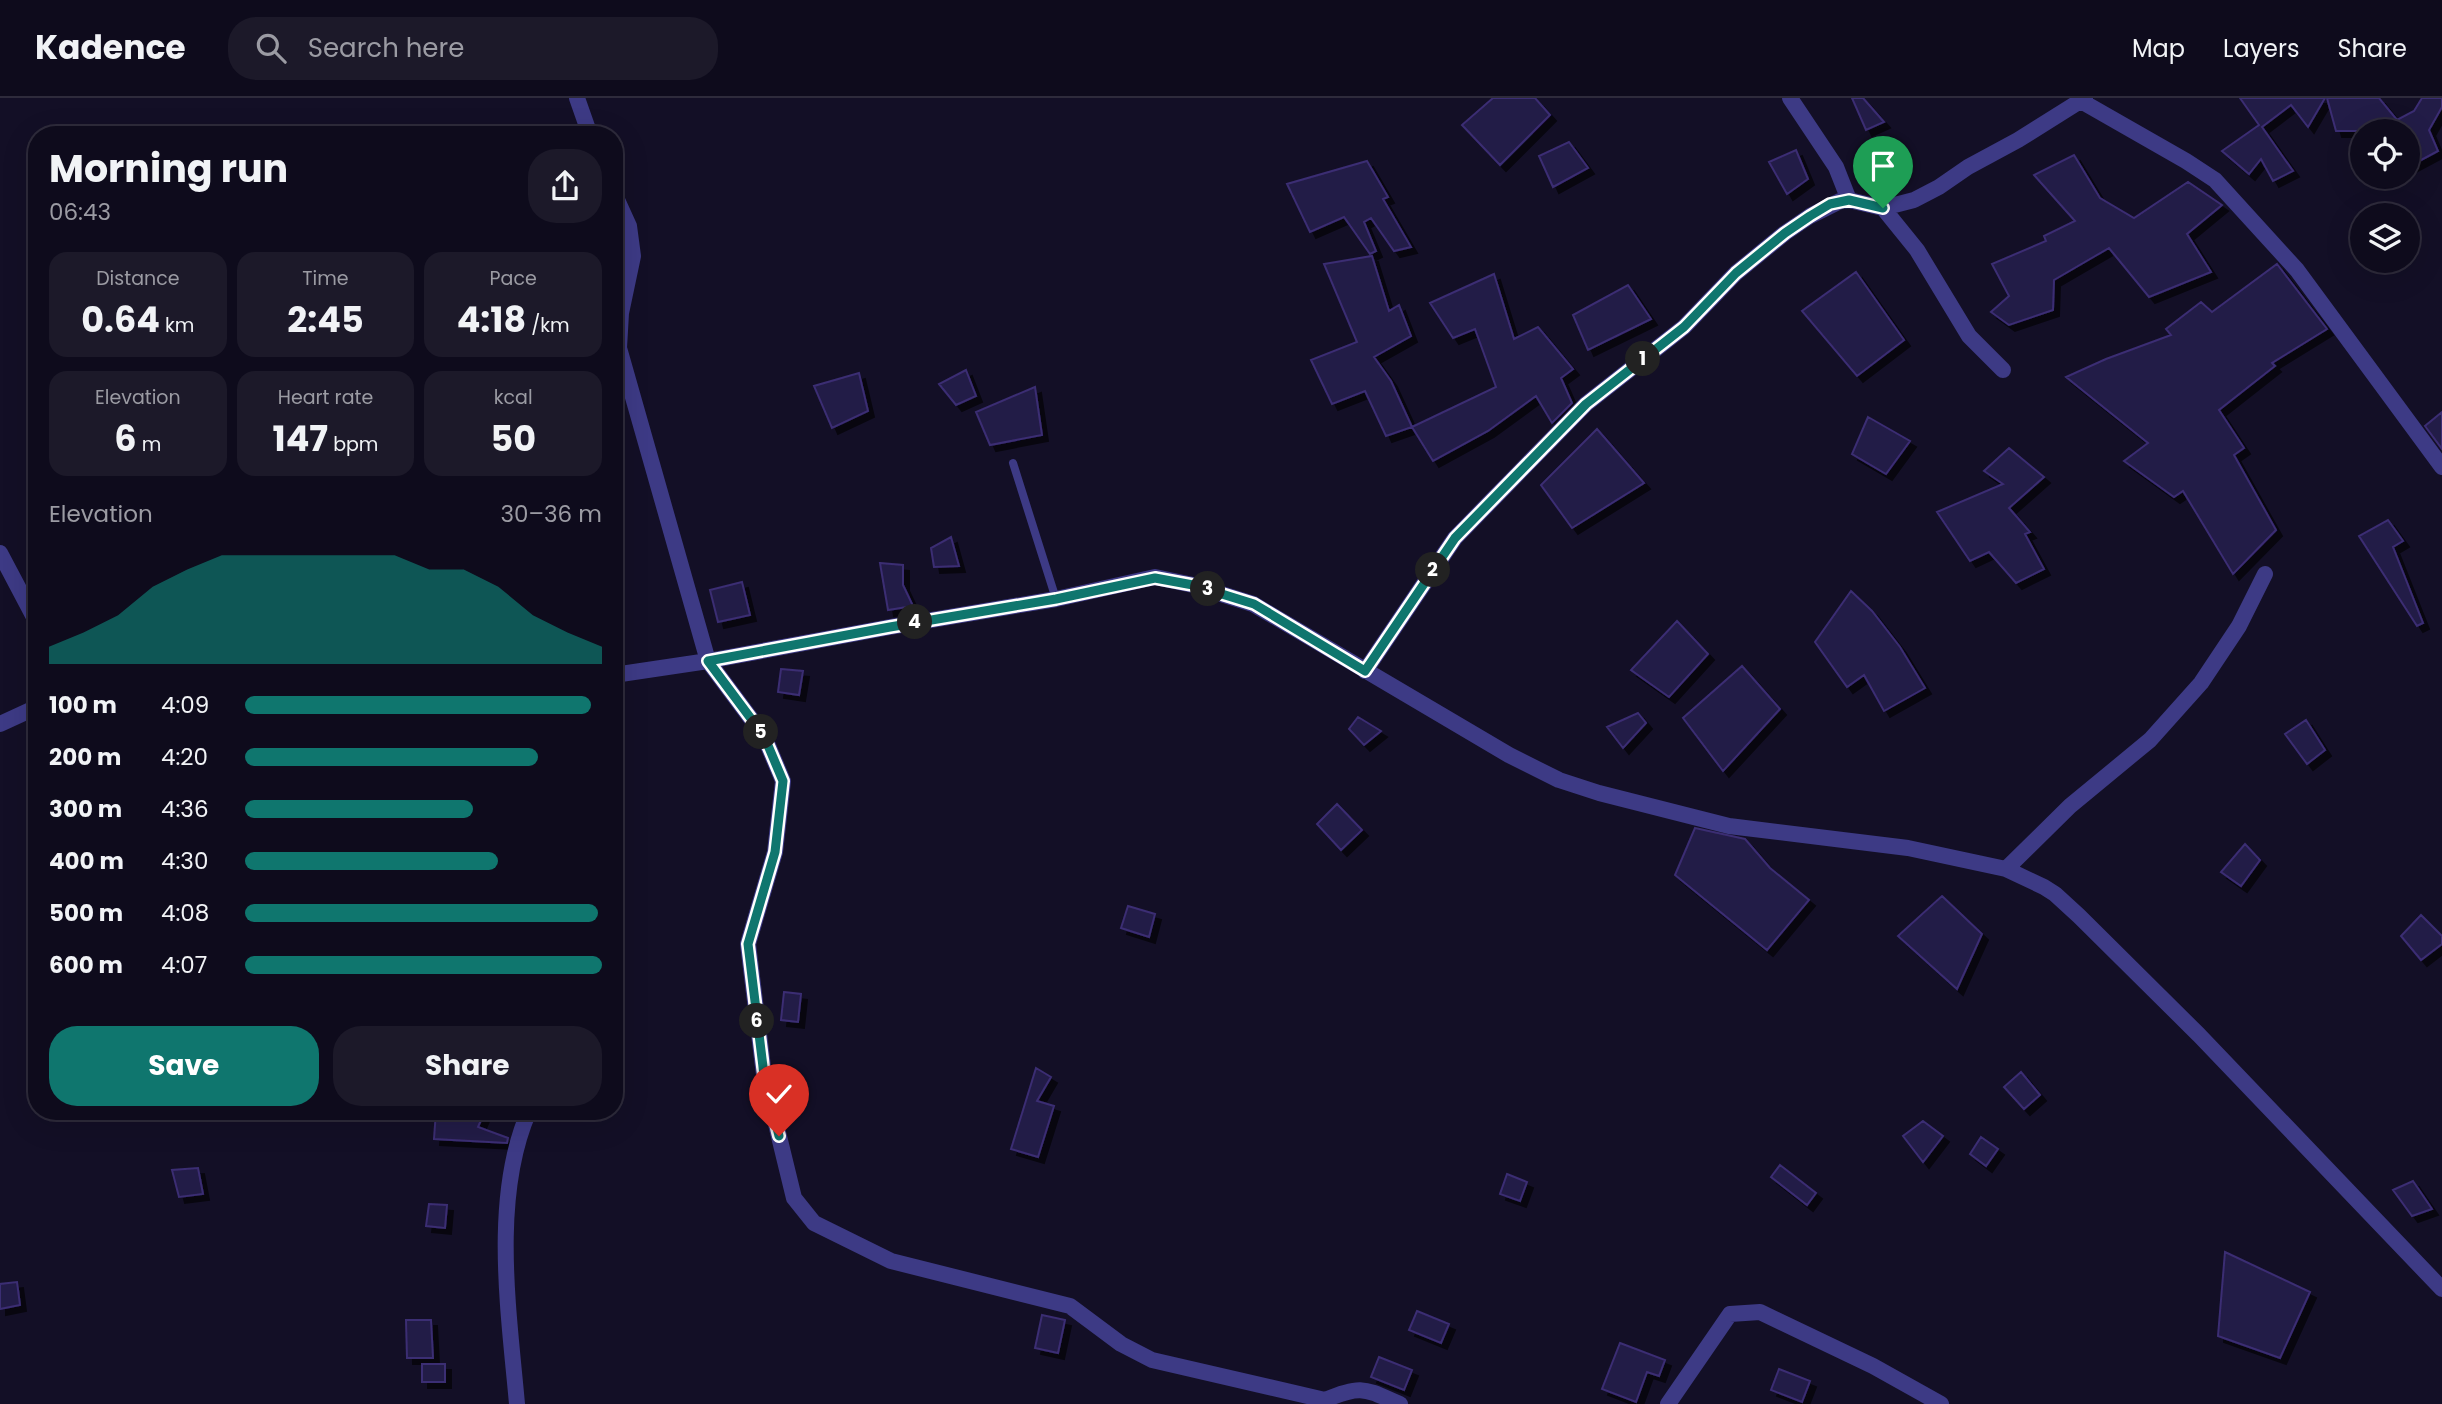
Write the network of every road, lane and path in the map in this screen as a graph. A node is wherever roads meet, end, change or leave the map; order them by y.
1 (577, 98) edge
2 (1790, 98) edge
3 (2083, 99) edge
4 (587, 126) edge
5 (1849, 200) junction
6 (1883, 208) junction
7 (623, 212) edge
8 (623, 304) edge
9 (623, 362) edge
10 (2004, 370) dead end
11 (1013, 463) dead end
12 (2442, 467) edge
13 (0, 553) edge
14 (2265, 574) dead end
15 (1056, 599) junction
16 (28, 606) edge
17 (708, 661) junction
18 (1365, 671) junction
19 (623, 674) edge
20 (28, 710) edge
21 (0, 724) edge
22 (2006, 869) junction
23 (525, 1120) edge
24 (2442, 1289) edge
25 (517, 1404) edge
26 (1400, 1404) edge
27 (1668, 1404) edge
28 (1941, 1404) edge

1 - 4 street
2 - 5 street
3 - 6 street
3 - 12 street
5 - 6 street
5 - 18 street
6 - 10 street
7 - 8 street
9 - 17 street
11 - 15 lane
13 - 16 street
14 - 22 street
15 - 17 street
15 - 18 street
17 - 19 street
17 - 26 street
18 - 22 street
20 - 21 street
22 - 24 street
23 - 25 street
27 - 28 street

